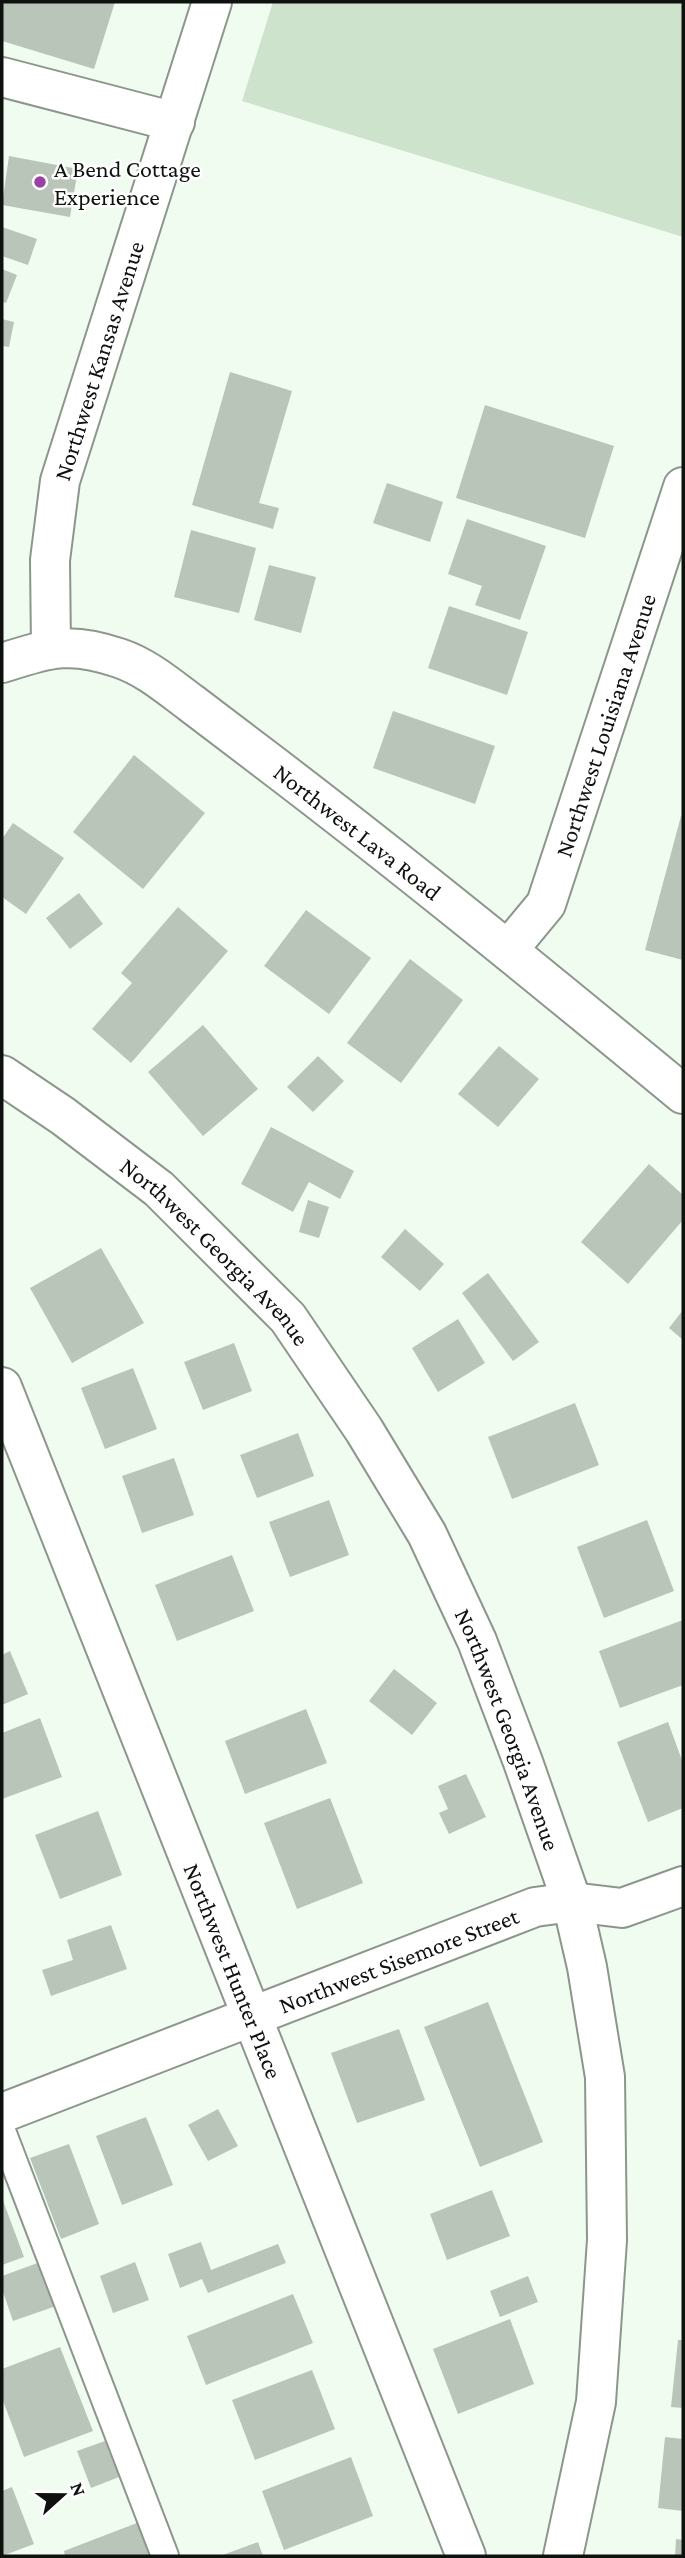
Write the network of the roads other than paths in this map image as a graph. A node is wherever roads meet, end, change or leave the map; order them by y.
1 (212, 2) edge
2 (2, 78) edge
3 (175, 121) junction
4 (683, 487) edge
5 (51, 648) junction
6 (2, 663) edge
7 (508, 950) junction
8 (2, 1075) edge
9 (683, 1094) edge
10 (2, 1387) edge
11 (683, 1886) edge
12 (572, 1902) junction
13 (252, 2017) junction
14 (2, 2113) edge
15 (2, 2131) edge
16 (165, 2556) edge
17 (466, 2556) edge
18 (562, 2556) edge

1 - 3 street, Northwest Kansas Avenue
2 - 3 street
3 - 5 street, Northwest Kansas Avenue
4 - 7 street, Northwest Louisiana Avenue
5 - 6 street, Northwest Lava Road
5 - 7 street, Northwest Lava Road
7 - 9 street, Northwest Lava Road
8 - 12 street, Northwest Georgia Avenue
10 - 13 street, Northwest Hunter Place
11 - 12 street, Northwest Sisemore Street
12 - 13 street, Northwest Sisemore Street
12 - 18 street, Northwest Georgia Avenue
13 - 14 street, Northwest Sisemore Street
13 - 17 street, Northwest Hunter Place
15 - 16 lane

